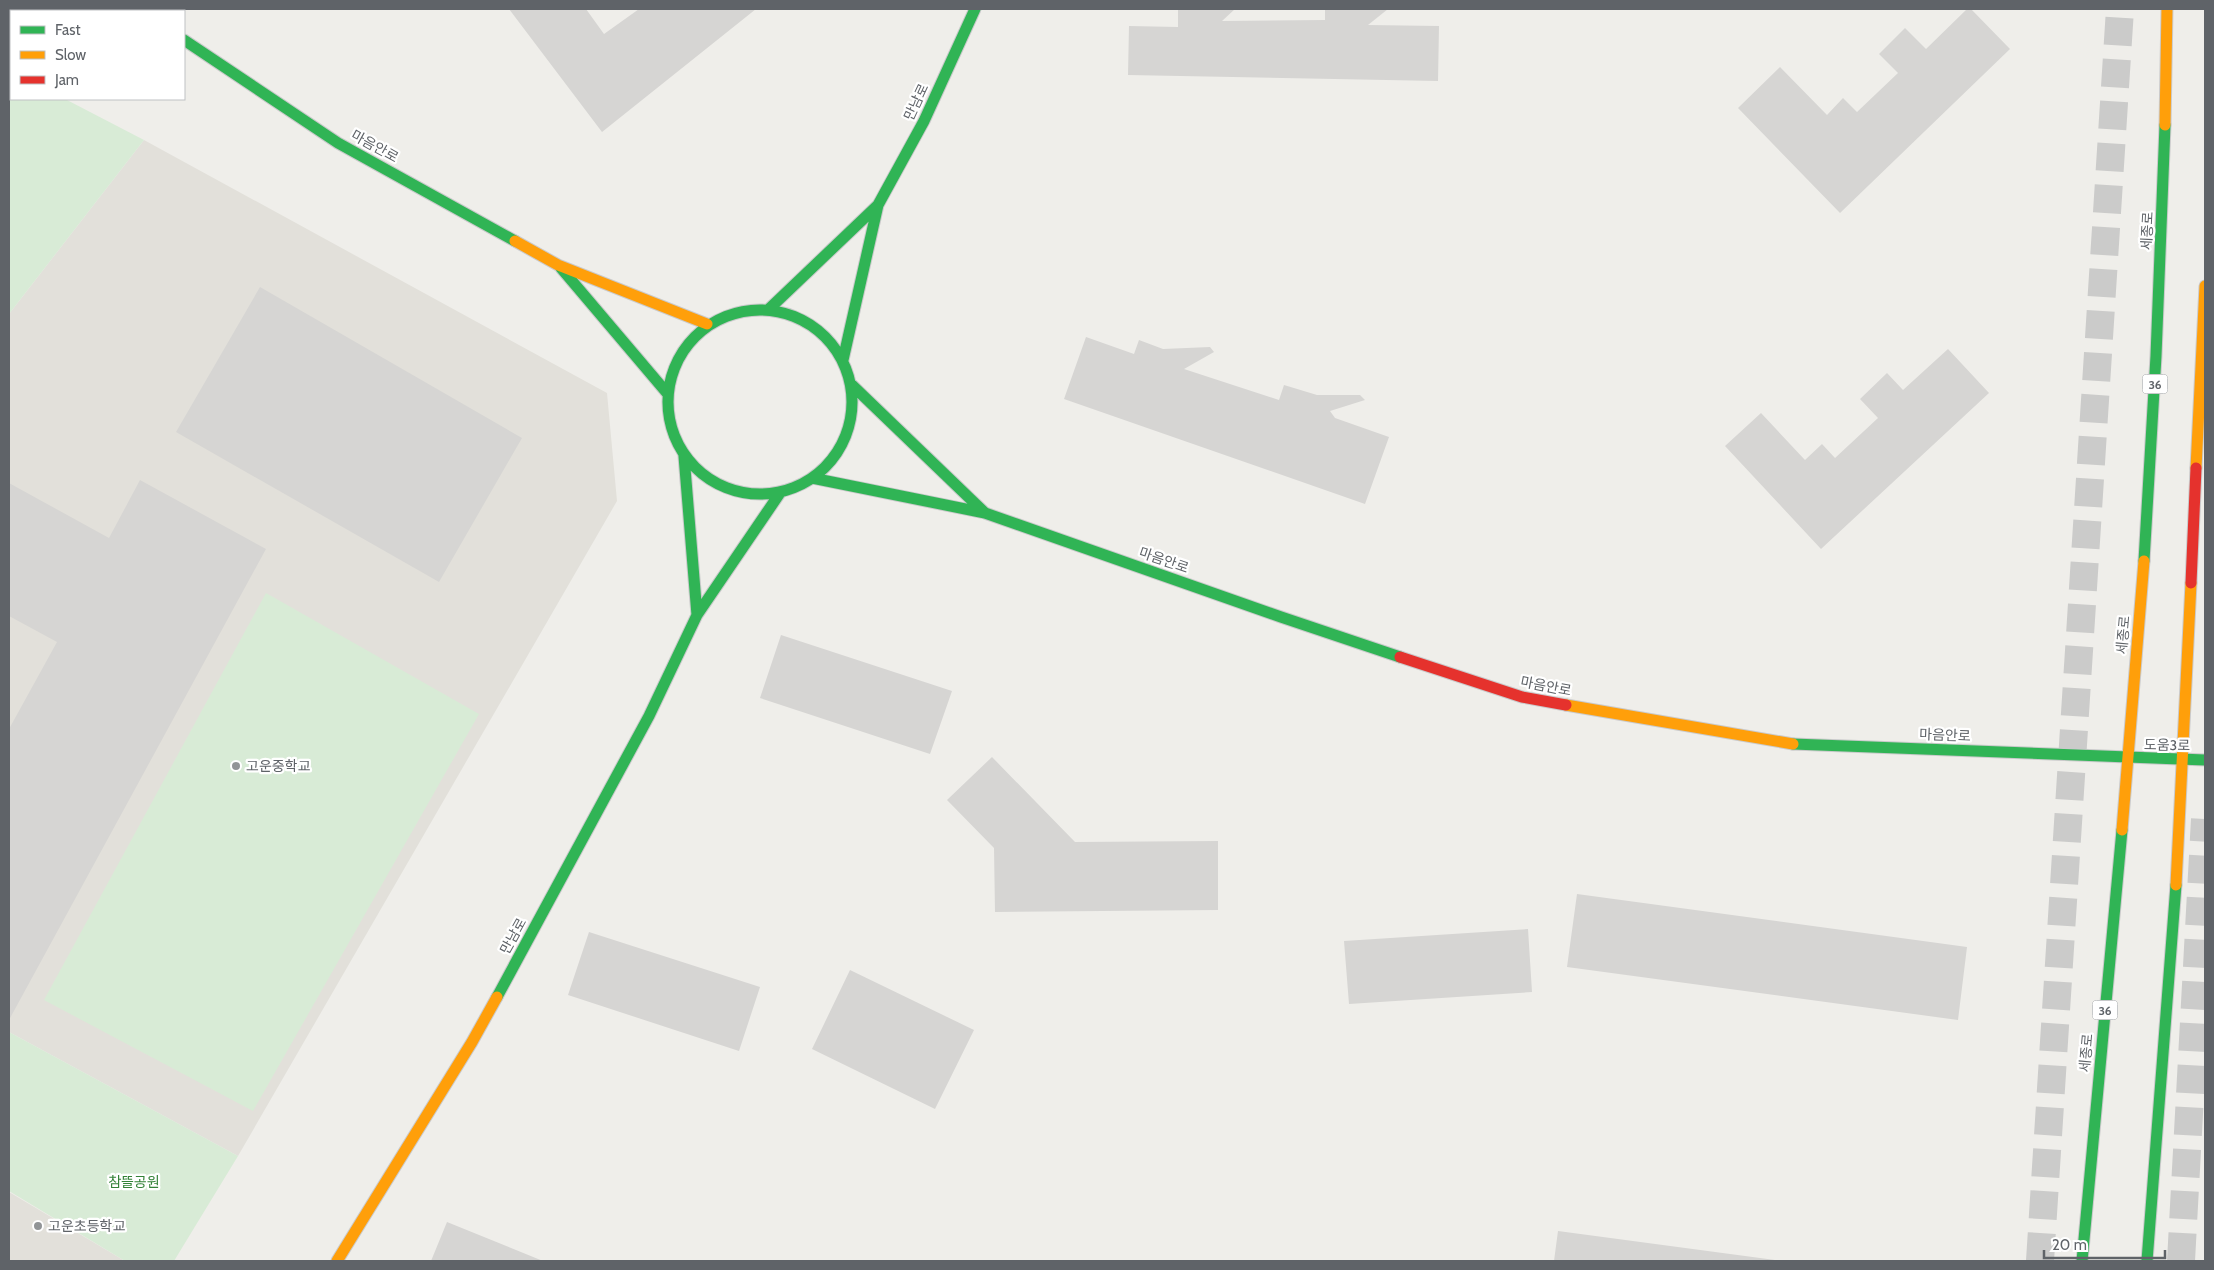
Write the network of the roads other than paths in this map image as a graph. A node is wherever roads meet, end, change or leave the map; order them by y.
1 (974, 9) edge
2 (2167, 9) edge
3 (185, 41) edge
4 (878, 206) junction
5 (558, 266) junction
6 (2205, 286) edge
7 (769, 309) junction
8 (707, 324) junction
9 (843, 360) junction
10 (852, 385) junction
11 (667, 393) junction
12 (684, 456) junction
13 (812, 478) junction
14 (780, 493) junction
15 (985, 513) junction
16 (697, 614) junction
17 (2128, 759) junction
18 (2205, 760) edge
19 (2181, 761) junction
20 (337, 1261) edge
21 (2082, 1261) edge
22 (2147, 1261) edge

1 - 4 street, 만남로
2 - 17 street, 세종로 / 36
3 - 5 street, 마음안로
4 - 7 street
4 - 9 street
5 - 8 street
5 - 11 street
6 - 19 street
7 - 8 street
7 - 9 street
8 - 11 street
9 - 10 street
10 - 13 street
10 - 15 street
11 - 12 street
12 - 14 street
12 - 16 street
13 - 14 street
13 - 15 street, 마음안로
14 - 16 street, 만남로
15 - 17 street, 마음안로
16 - 20 street, 만남로
17 - 19 street, 도움3로
17 - 21 street, 세종로 / 36
18 - 19 street, 도움3로
19 - 22 street

